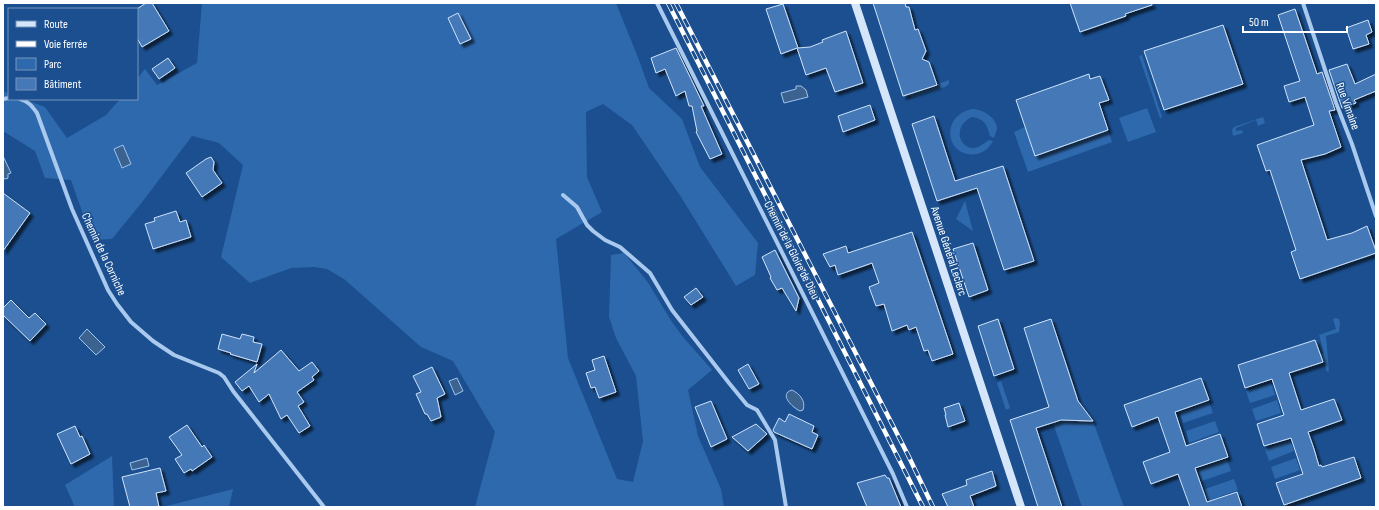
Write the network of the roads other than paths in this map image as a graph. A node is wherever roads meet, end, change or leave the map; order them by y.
1 (657, 3) edge
2 (855, 3) edge
3 (1303, 3) edge
4 (23, 100) edge
5 (563, 194) dead end
6 (1376, 216) edge
7 (324, 507) edge
8 (786, 507) edge
9 (907, 507) edge
10 (1021, 507) edge

1 - 9 street, Chemin de la Gloire de Dieu
2 - 10 main road, Avenue Général Leclerc
3 - 6 street, Rue Vimaine
4 - 7 street, Chemin de la Corniche
5 - 8 street

